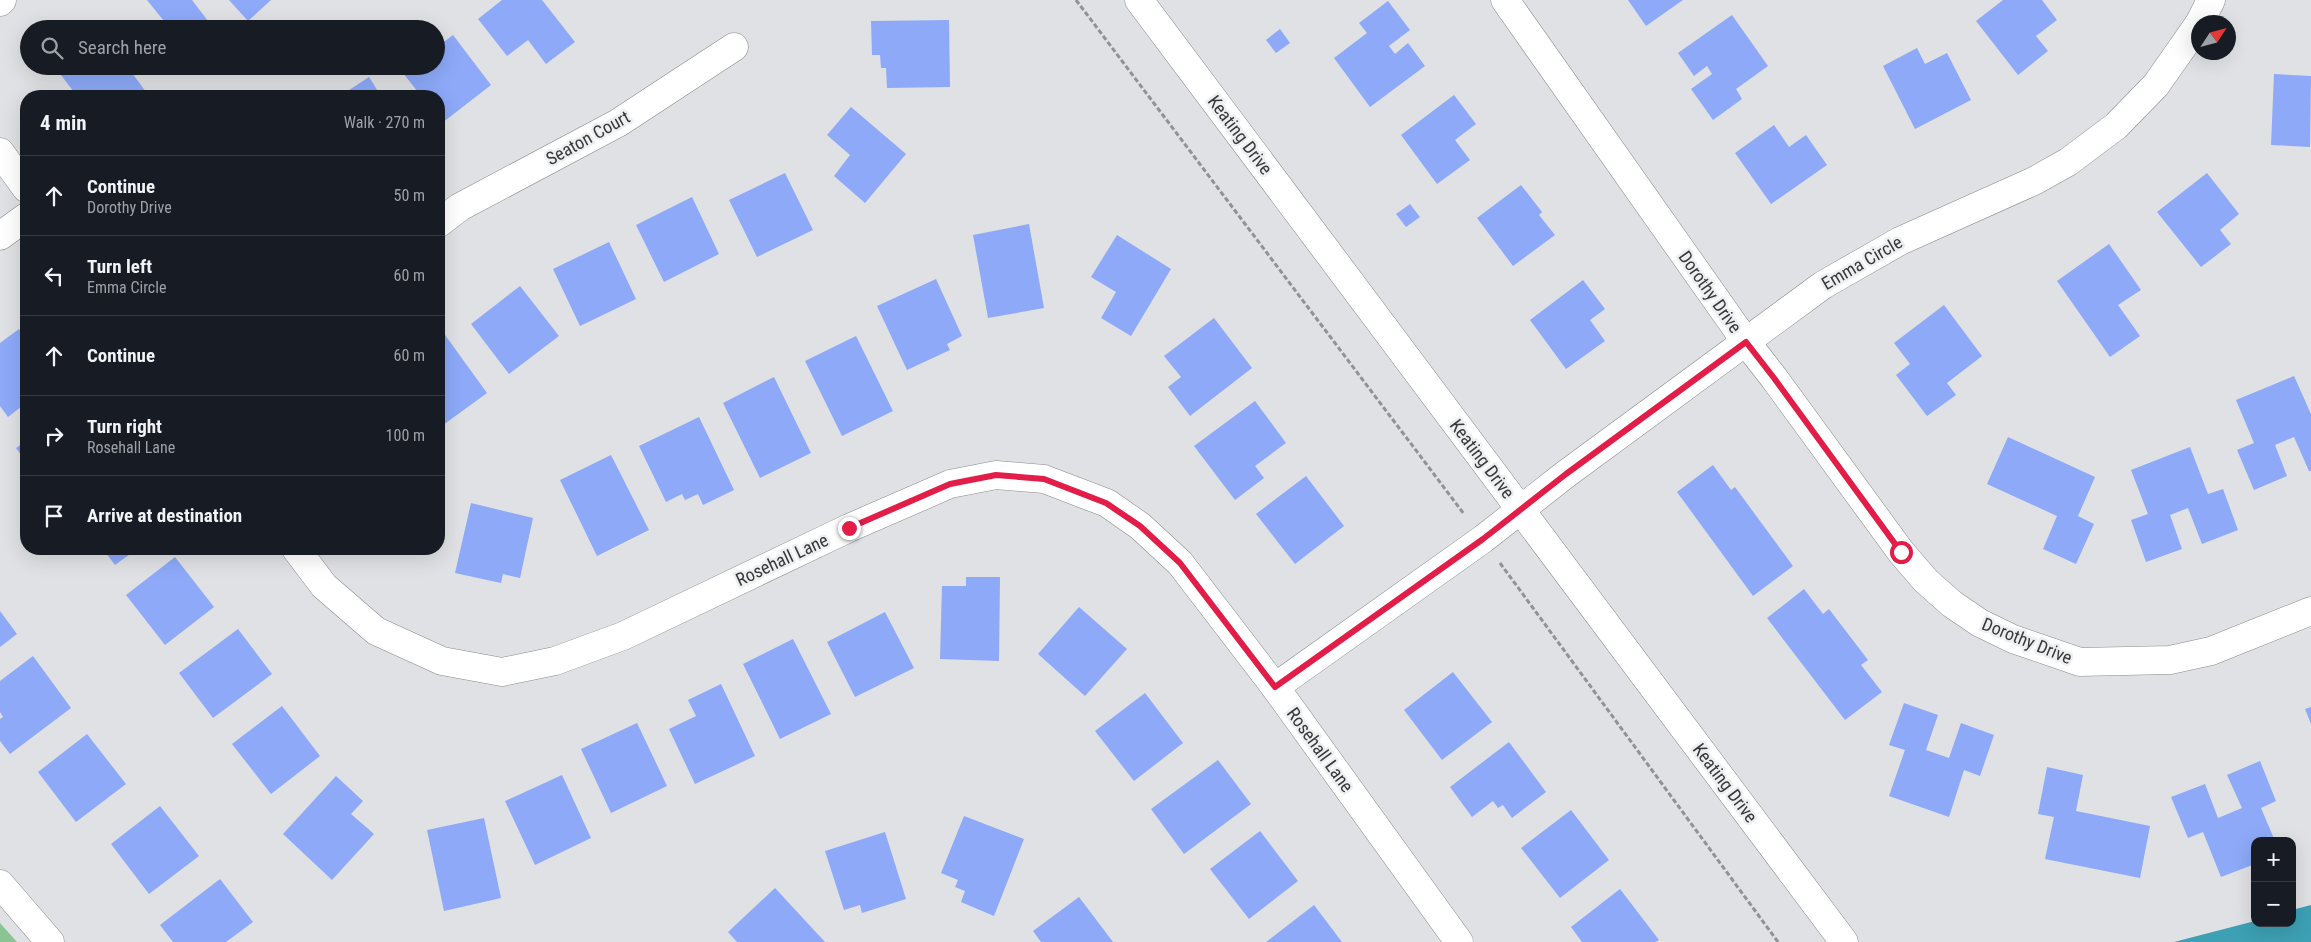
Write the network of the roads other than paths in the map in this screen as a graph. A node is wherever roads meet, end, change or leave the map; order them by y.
1 (1139, 0) edge
2 (1505, 0) edge
3 (2211, 0) edge
4 (2204, 15) edge
5 (2191, 35) edge
6 (734, 47) dead end
7 (0, 152) edge
8 (20, 180) edge
9 (445, 218) edge
10 (20, 221) edge
11 (0, 236) edge
12 (1746, 342) junction
13 (1520, 510) junction
14 (301, 555) edge
15 (2311, 611) edge
16 (1275, 687) junction
17 (0, 884) edge
18 (50, 942) edge
19 (1459, 942) edge
20 (1844, 942) edge

1 - 13 street, Keating Drive
2 - 12 street, Dorothy Drive
3 - 4 street, Emma Circle
5 - 12 street, Emma Circle
6 - 9 street, Seaton Court
7 - 8 street
10 - 11 street
12 - 13 street, Emma Circle
12 - 15 street, Dorothy Drive
13 - 16 street, Emma Circle
13 - 20 street, Keating Drive
14 - 16 street, Rosehall Lane
16 - 19 street, Rosehall Lane
17 - 18 street

